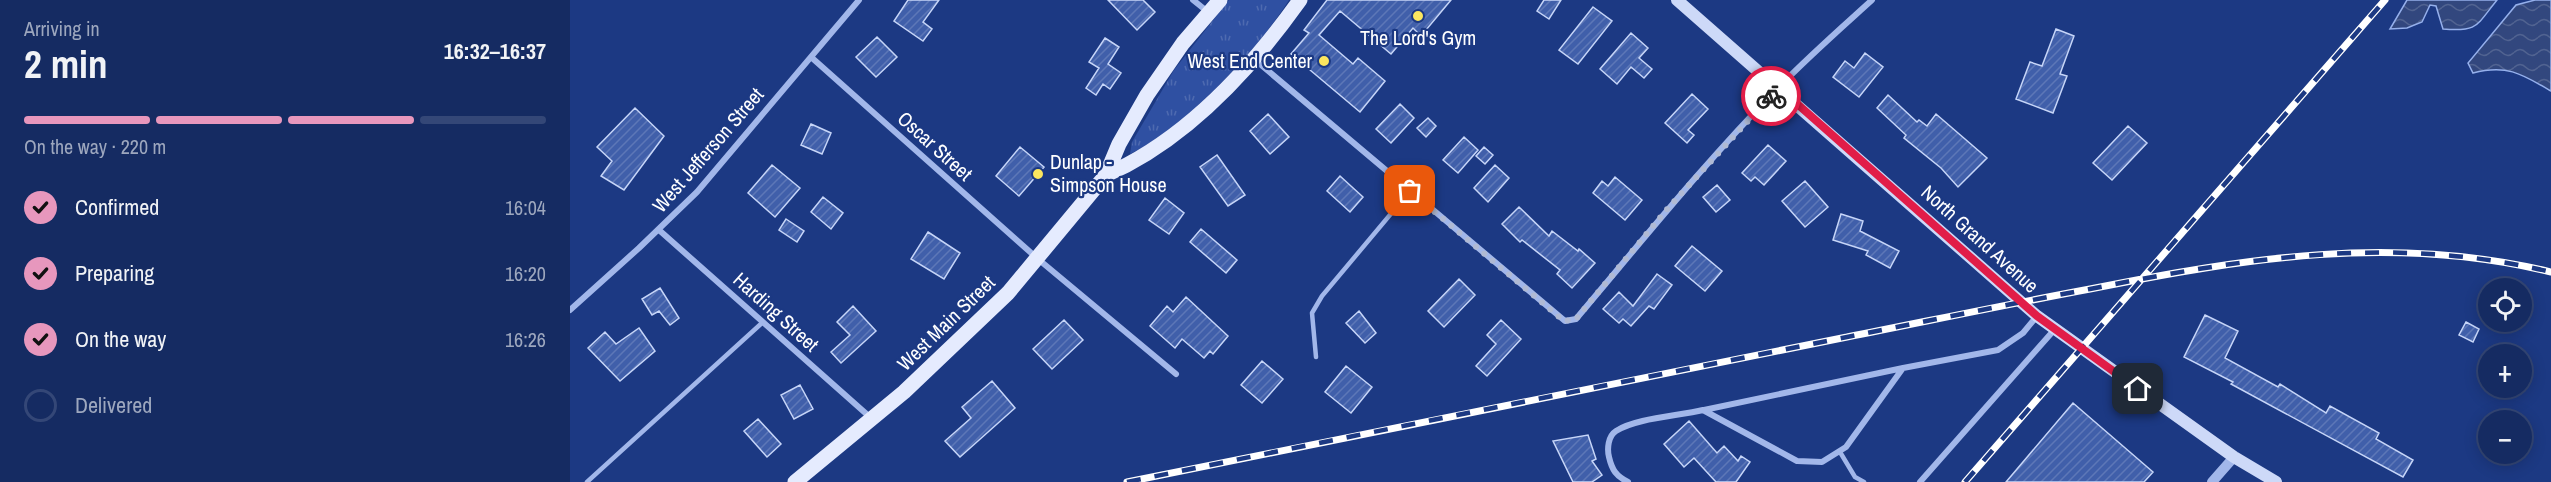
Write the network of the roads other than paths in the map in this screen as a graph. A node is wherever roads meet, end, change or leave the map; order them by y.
1 (859, 0) edge
2 (1194, 0) edge
3 (1220, 0) edge
4 (1300, 0) edge
5 (1677, 0) edge
6 (1872, 0) edge
7 (1208, 12) junction
8 (811, 57) junction
9 (1254, 59) junction
10 (1778, 87) junction
11 (1107, 175) junction
12 (1410, 191) junction
13 (659, 230) junction
14 (1038, 259) junction
15 (570, 310) edge
16 (2037, 316) junction
17 (763, 322) junction
18 (2055, 329) junction
19 (1316, 357) dead end
20 (1903, 368) junction
21 (1176, 374) dead end
22 (1703, 410) junction
23 (870, 418) junction
24 (1840, 452) junction
25 (2234, 457) junction
26 (586, 482) edge
27 (795, 482) edge
28 (1628, 482) edge
29 (1864, 482) edge
30 (1920, 482) edge
31 (2212, 482) edge
32 (2276, 482) edge

1 - 8 street, West Jefferson Street
2 - 7 street
3 - 7 main road, West Main Street
4 - 9 main road, West Main Street
5 - 10 main road, North Grand Avenue
6 - 10 street
7 - 11 main road, West Main Street
8 - 13 street, West Jefferson Street
8 - 14 street, Oscar Street
9 - 11 main road, West Main Street
9 - 12 street
10 - 12 street
10 - 16 main road, North Grand Avenue
11 - 14 main road, West Main Street
12 - 19 lane
13 - 15 street, West Jefferson Street
13 - 17 street, Harding Street
14 - 21 street, Oscar Street
14 - 23 main road, West Main Street
16 - 18 main road, North Grand Avenue
16 - 20 street
17 - 23 street, Harding Street
17 - 26 lane
18 - 25 main road, North Grand Avenue
18 - 30 street
20 - 22 street
20 - 24 street
22 - 24 street
22 - 28 street
23 - 27 main road, West Main Street
24 - 29 lane
25 - 31 street
25 - 32 main road, North Grand Avenue

